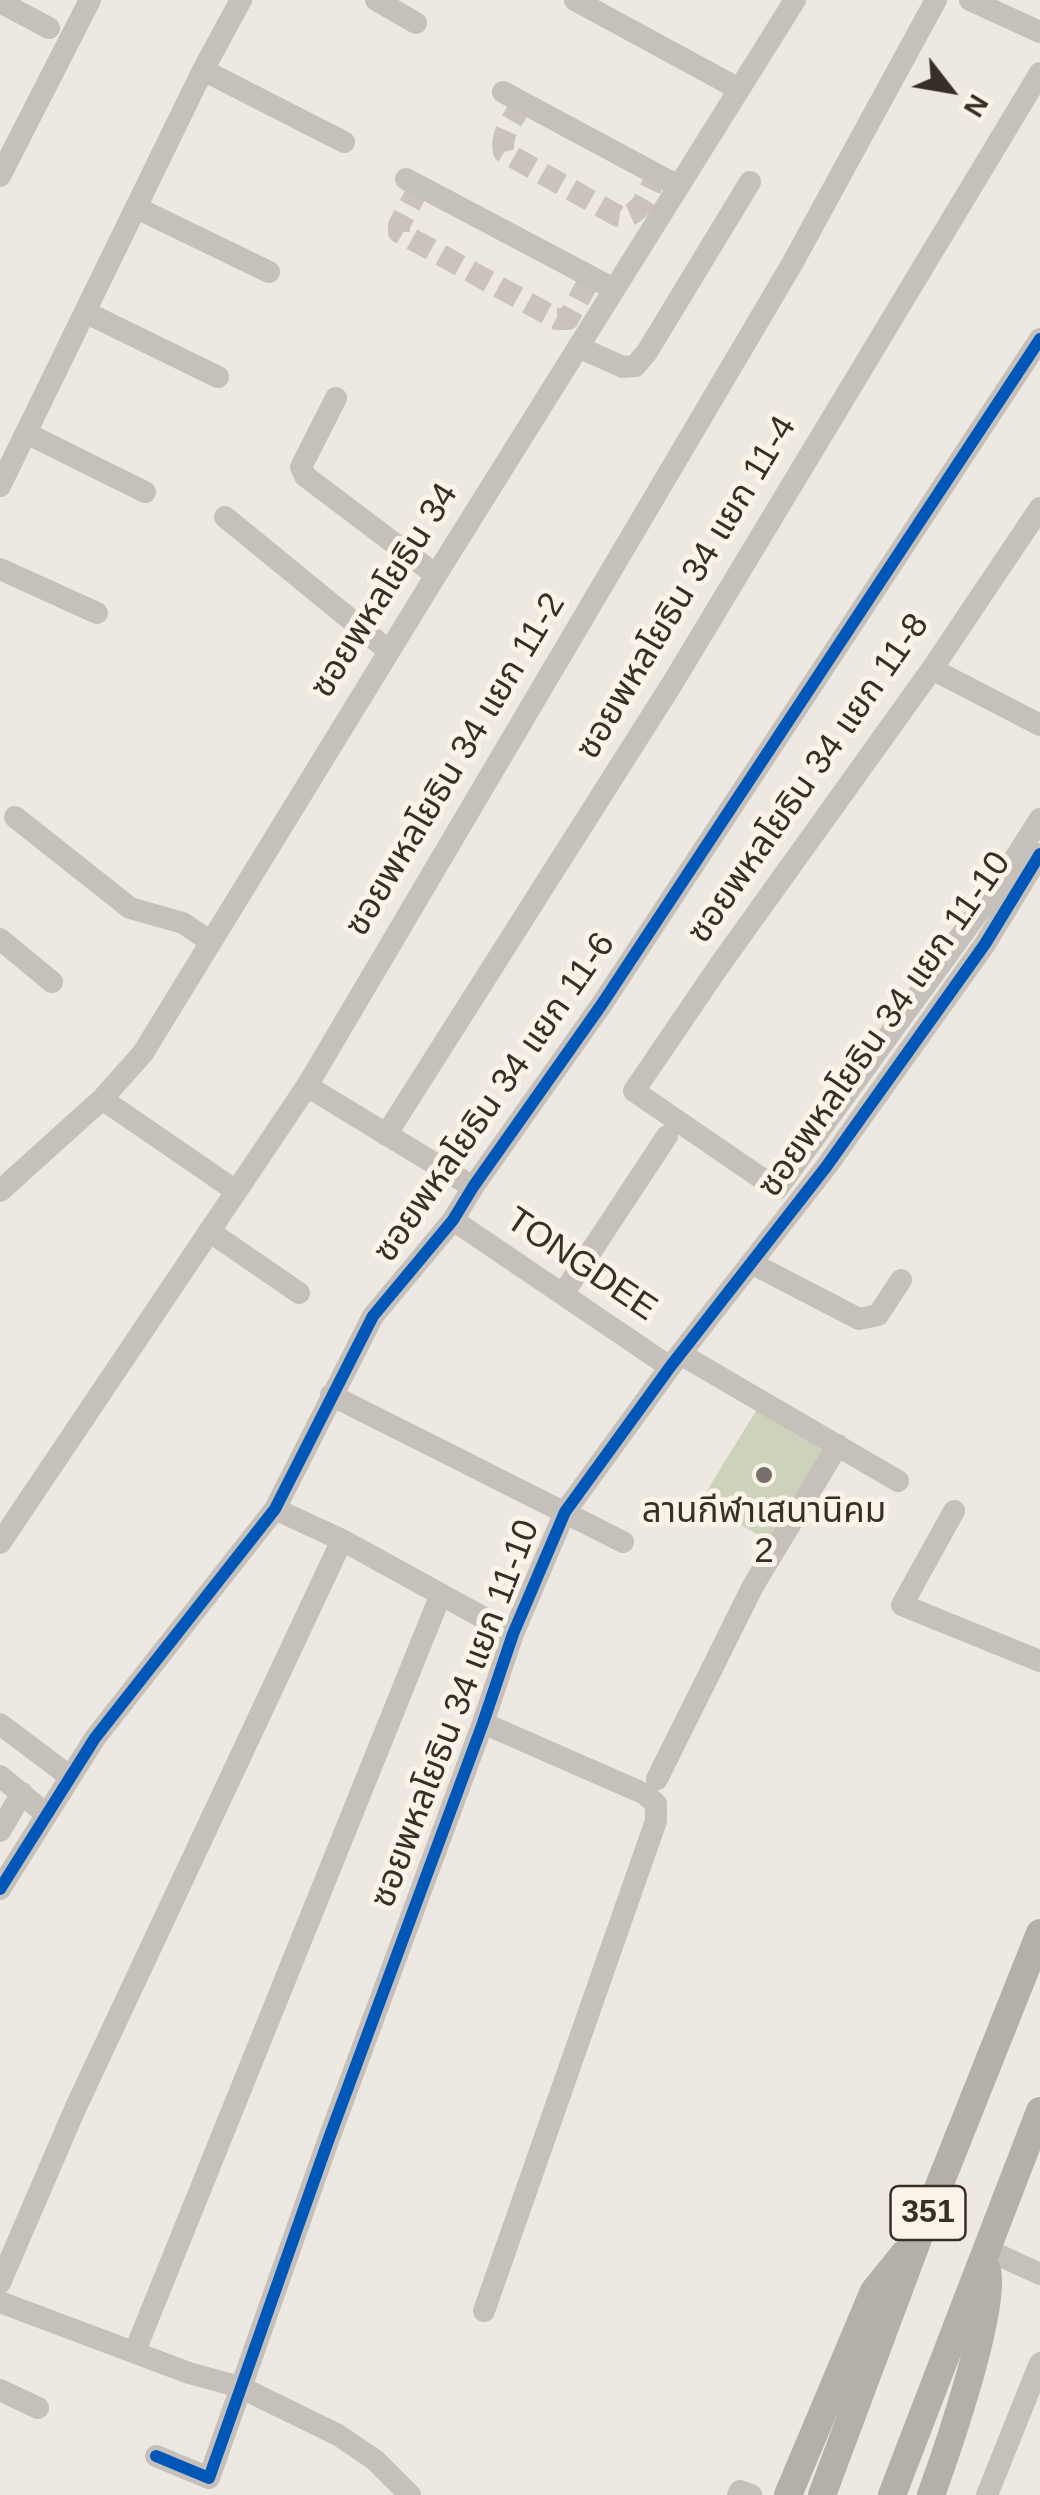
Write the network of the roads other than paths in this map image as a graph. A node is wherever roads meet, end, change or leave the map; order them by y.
1 (90, 0) edge
2 (241, 0) edge
3 (376, 0) edge
4 (575, 0) edge
5 (795, 0) edge
6 (936, 0) edge
7 (970, 0) edge
8 (0, 2) edge
9 (416, 23) dead end
10 (49, 28) dead end
11 (1040, 32) edge
12 (202, 70) junction
13 (1040, 74) edge
14 (740, 89) junction
15 (503, 92) dead end
16 (344, 142) dead end
17 (0, 176) edge
18 (406, 178) dead end
19 (750, 182) dead end
20 (678, 186) junction
21 (137, 208) junction
22 (269, 272) dead end
23 (614, 289) junction
24 (86, 312) junction
25 (1040, 339) edge
26 (578, 347) junction
27 (218, 377) dead end
28 (336, 398) dead end
29 (26, 434) junction
30 (0, 486) edge
31 (144, 492) dead end
32 (1040, 508) edge
33 (225, 517) dead end
34 (0, 569) edge
35 (436, 574) junction
36 (97, 613) dead end
37 (390, 650) junction
38 (932, 669) junction
39 (1040, 726) edge
40 (15, 817) dead end
41 (1040, 819) edge
42 (1040, 854) edge
43 (0, 939) edge
44 (211, 942) junction
45 (52, 982) dead end
46 (306, 1086) junction
47 (102, 1099) junction
48 (386, 1134) junction
49 (668, 1136) dead end
50 (472, 1187) junction
51 (0, 1190) edge
52 (236, 1191) junction
53 (453, 1220) junction
54 (209, 1231) junction
55 (753, 1264) junction
56 (901, 1280) dead end
57 (298, 1294) dead end
58 (562, 1294) junction
59 (676, 1361) junction
60 (331, 1395) junction
61 (838, 1445) junction
62 (898, 1481) dead end
63 (276, 1509) junction
64 (954, 1511) dead end
65 (566, 1512) junction
66 (342, 1540) junction
67 (623, 1542) dead end
68 (0, 1544) edge
69 (441, 1594) junction
70 (513, 1634) junction
71 (1040, 1661) edge
72 (483, 1723) junction
73 (0, 1724) edge
74 (0, 1776) edge
75 (69, 1776) junction
76 (657, 1779) dead end
77 (22, 1793) junction
78 (46, 1814) junction
79 (0, 1831) edge
80 (0, 1889) edge
81 (1040, 1933) edge
82 (1040, 2111) edge
83 (919, 2236) junction
84 (986, 2254) junction
85 (1040, 2274) edge
86 (0, 2284) edge
87 (0, 2302) edge
88 (484, 2312) dead end
89 (135, 2351) junction
90 (1040, 2363) edge
91 (240, 2387) junction
92 (0, 2390) edge
93 (38, 2408) dead end
94 (156, 2456) dead end
95 (206, 2486) edge
96 (410, 2495) edge
97 (738, 2495) edge
98 (751, 2495) edge
99 (788, 2495) edge
100 (822, 2495) edge
101 (892, 2495) edge
102 (932, 2495) edge
103 (987, 2495) edge

1 - 17 street
2 - 12 street
3 - 9 street
4 - 14 street
5 - 14 street, ซอยพหลโยธิน 34
6 - 46 street, ซอยพหลโยธิน 34 แยก 11-2
7 - 11 street
8 - 10 street
12 - 16 street
12 - 21 street
13 - 48 street, ซอยพหลโยธิน 34 แยก 11-4
14 - 20 street, ซอยพหลโยธิน 34
15 - 20 street
18 - 23 street
19 - 26 street
20 - 23 street, ซอยพหลโยธิน 34
21 - 22 street
21 - 24 street
23 - 26 street, ซอยพหลโยธิน 34
24 - 27 street
24 - 29 street
25 - 50 street, ซอยพหลโยธิน 34 แยก 11-6
26 - 35 street, ซอยพหลโยธิน 34
28 - 35 street
29 - 30 street
29 - 31 street
32 - 38 street, ซอยพหลโยธิน 34 แยก 11-8
33 - 37 street
34 - 36 street
35 - 37 street, ซอยพหลโยธิน 34
37 - 44 street, ซอยพหลโยธิน 34
38 - 39 street
38 - 41 street, ซอยพหลโยธิน 34 แยก 11-8
40 - 44 street
42 - 55 street, ซอยพหลโยธิน 34 แยก 11-10
43 - 45 street
44 - 47 street, ซอยพหลโยธิน 34
46 - 48 street
46 - 52 street, ซอยพหลโยธิน 34 แยก 11-2
47 - 51 street, ซอยพหลโยธิน 34
47 - 52 street
48 - 50 street
49 - 58 street
50 - 53 street, ซอยพหลโยธิน 34 แยก 11-6
52 - 54 street, ซอยพหลโยธิน 34 แยก 11-2
53 - 58 street, TONGDEE
53 - 60 street, ซอยพหลโยธิน 34 แยก 11-6
54 - 57 street
54 - 68 street, ซอยพหลโยธิน 34 แยก 11-2
55 - 56 street
55 - 59 street, ซอยพหลโยธิน 34 แยก 11-10
58 - 59 street, TONGDEE
59 - 61 street, TONGDEE
59 - 65 street, ซอยพหลโยธิน 34 แยก 11-10
60 - 63 street, ซอยพหลโยธิน 34 แยก 11-6
60 - 65 street
61 - 62 street, TONGDEE
61 - 76 street
63 - 66 street
63 - 75 street, ซอยพหลโยธิน 34 แยก 11-6
64 - 71 street
65 - 67 street
65 - 70 street, ซอยพหลโยธิน 34 แยก 11-10
66 - 69 street
66 - 86 street
69 - 70 street
69 - 89 street
70 - 72 street, ซอยพหลโยธิน 34 แยก 11-10
72 - 88 street
72 - 91 street, ซอยพหลโยธิน 34 แยก 11-10
73 - 75 street
74 - 77 street
75 - 78 street, ซอยพหลโยธิน 34 แยก 11-6
77 - 78 street
77 - 79 street
78 - 80 street, ซอยพหลโยธิน 34 แยก 11-6
81 - 83 main road, 351
82 - 84 main road, 351
83 - 99 main road
83 - 100 main road, 351
84 - 85 street
84 - 101 main road, 351
84 - 102 main road
87 - 89 street
89 - 91 street
90 - 103 street
91 - 95 street, ซอยพหลโยธิน 34 แยก 11-10
91 - 96 street
92 - 93 street
94 - 95 street, ซอยพหลโยธิน 34 แยก 11-10
97 - 98 street

